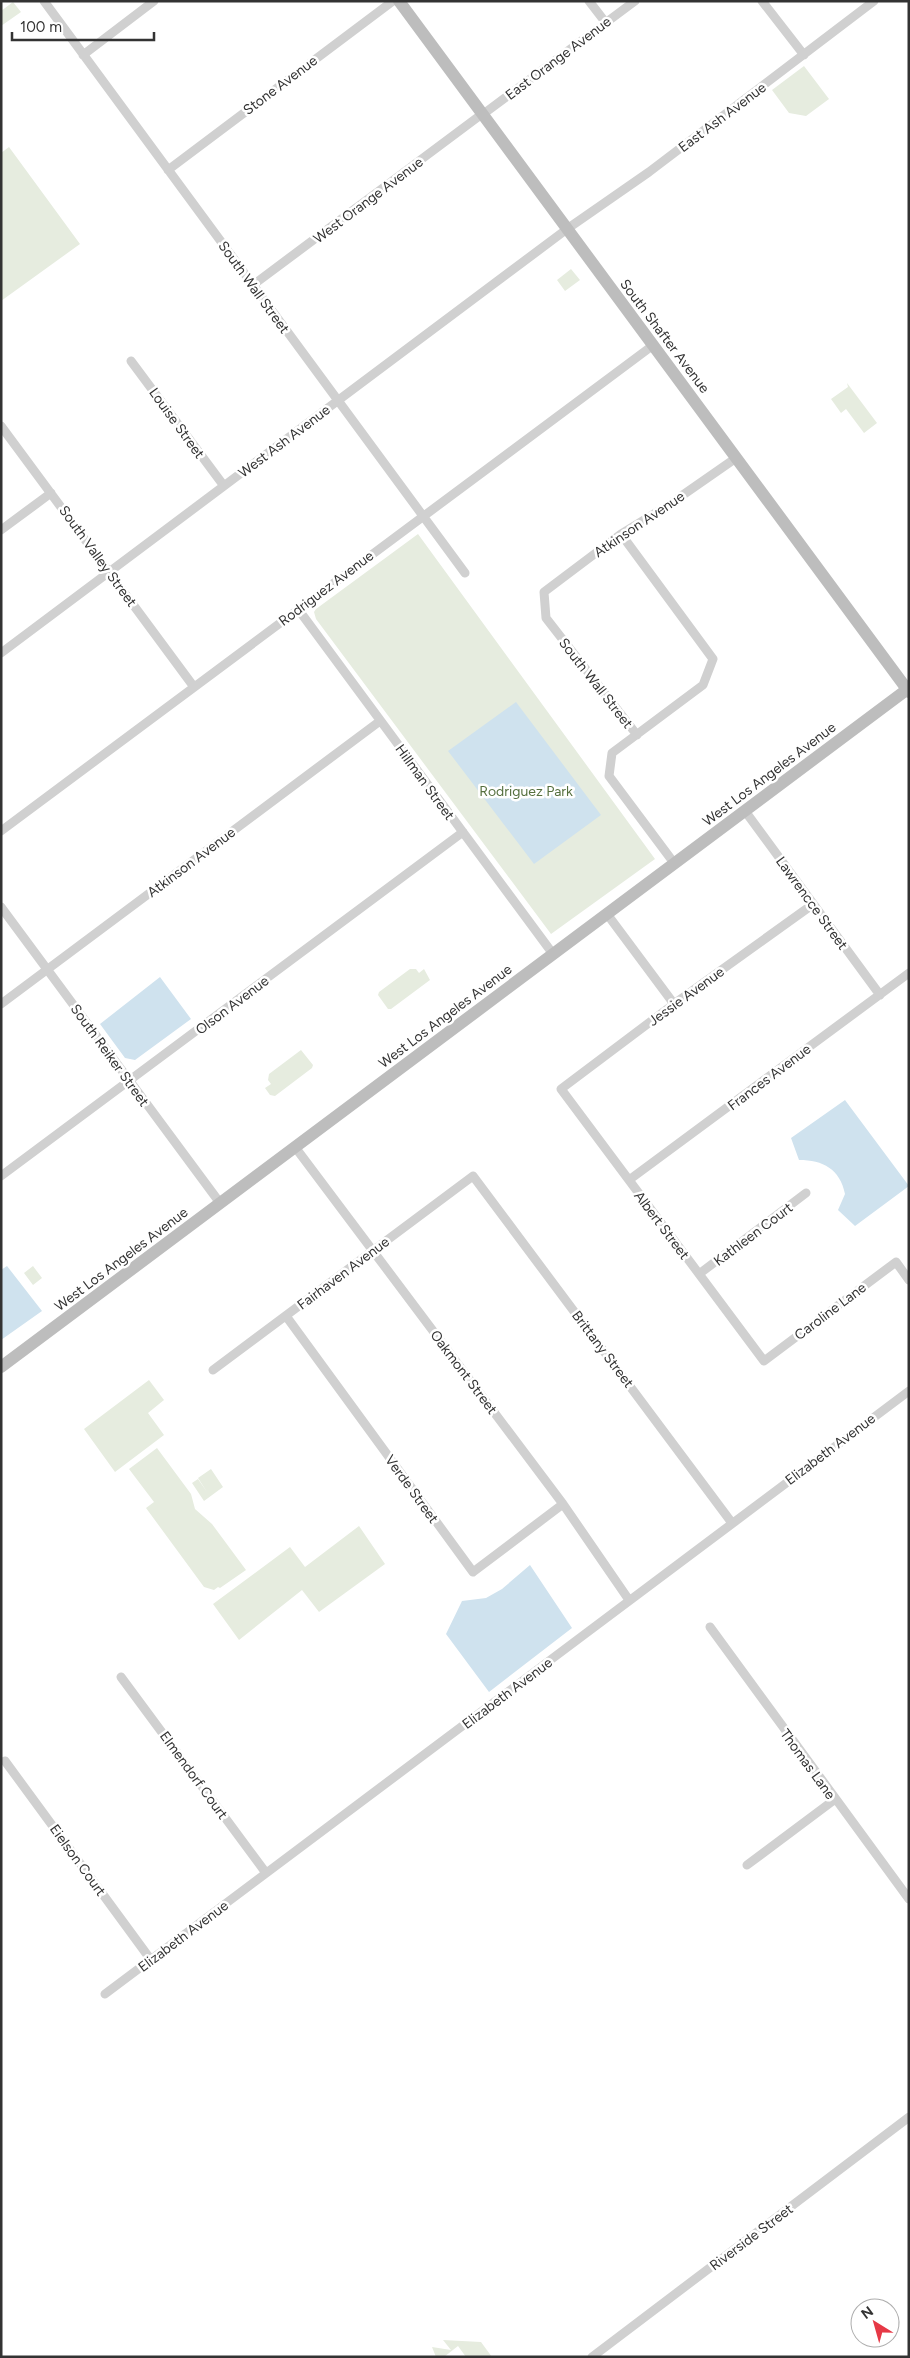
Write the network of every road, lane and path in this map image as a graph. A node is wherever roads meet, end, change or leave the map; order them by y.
1 (44, 1) edge
2 (154, 1) edge
3 (393, 1) edge
4 (399, 1) edge
5 (589, 1) edge
6 (635, 1) edge
7 (762, 1) edge
8 (874, 1) edge
9 (606, 23) junction
10 (83, 54) junction
11 (804, 55) junction
12 (482, 114) junction
13 (168, 170) junction
14 (567, 229) junction
15 (253, 285) junction
16 (652, 346) junction
17 (131, 361) dead end
18 (338, 400) junction
19 (1, 426) edge
20 (736, 458) junction
21 (224, 486) junction
22 (51, 494) junction
23 (423, 516) junction
24 (1, 530) edge
25 (621, 534) junction
26 (109, 572) junction
27 (465, 573) dead end
28 (544, 592) joint
29 (298, 609) junction
30 (1, 653) edge
31 (194, 687) junction
32 (908, 690) edge
33 (380, 721) junction
34 (637, 735) junction
35 (745, 811) junction
36 (1, 831) edge
37 (463, 832) junction
38 (674, 863) junction
39 (812, 905) junction
40 (1, 907) edge
41 (607, 914) junction
42 (553, 954) junction
43 (47, 970) junction
44 (909, 973) edge
45 (880, 994) junction
46 (1, 1004) edge
47 (674, 1004) junction
48 (130, 1082) junction
49 (561, 1089) joint
50 (295, 1147) junction
51 (1, 1176) edge
52 (474, 1176) joint
53 (629, 1180) junction
54 (806, 1193) dead end
55 (220, 1203) junction
56 (373, 1251) junction
57 (699, 1274) junction
58 (909, 1280) edge
59 (286, 1316) junction
60 (764, 1360) joint
61 (1, 1367) edge
62 (213, 1370) dead end
63 (909, 1391) edge
64 (563, 1504) junction
65 (732, 1522) junction
66 (629, 1600) junction
67 (710, 1627) dead end
68 (121, 1677) dead end
69 (5, 1761) dead end
70 (834, 1800) junction
71 (747, 1865) dead end
72 (266, 1873) junction
73 (909, 1899) edge
74 (151, 1960) junction
75 (105, 1994) dead end
76 (909, 2117) edge
77 (592, 2357) edge

1 - 10 street, South Wall Street
2 - 10 street
3 - 13 street, Stone Avenue
4 - 12 street, South Shafter Avenue
5 - 9 street
6 - 9 street, East Orange Avenue
7 - 11 street
8 - 11 street, East Ash Avenue
9 - 12 street, East Orange Avenue
10 - 13 street, South Wall Street
11 - 14 street, East Ash Avenue
12 - 14 street, South Shafter Avenue
12 - 15 street, West Orange Avenue
13 - 15 street, South Wall Street
14 - 16 street, South Shafter Avenue
14 - 18 street, West Ash Avenue
15 - 18 street, South Wall Street
16 - 20 street, South Shafter Avenue
16 - 23 street, Rodriguez Avenue
17 - 21 street, Louise Street
18 - 21 street, West Ash Avenue
18 - 23 street, South Wall Street
19 - 22 street, South Valley Street
20 - 25 street, Atkinson Avenue
20 - 32 street, South Shafter Avenue
21 - 26 street, West Ash Avenue
22 - 24 street
22 - 26 street, South Valley Street
23 - 27 street, South Wall Street
23 - 29 street, Rodriguez Avenue
25 - 28 street, Atkinson Avenue
25 - 34 street
26 - 30 street, West Ash Avenue
26 - 31 street, South Valley Street
28 - 34 street, South Wall Street
29 - 31 street, Rodriguez Avenue
29 - 33 street, Hillman Street
31 - 36 street, Rodriguez Avenue
32 - 35 street, West Los Angeles Avenue
33 - 37 street, Hillman Street
33 - 43 street, Atkinson Avenue
34 - 38 street, South Wall Street
35 - 38 street, West Los Angeles Avenue
35 - 39 street, Lawrencce Street
37 - 42 street, Hillman Street
37 - 48 street, Olson Avenue
38 - 41 street, West Los Angeles Avenue
39 - 45 street, Lawrencce Street
39 - 47 street, Jessie Avenue
40 - 43 street, South Reiker Street
41 - 42 street, West Los Angeles Avenue
41 - 47 street
42 - 50 street, West Los Angeles Avenue
43 - 46 street, Atkinson Avenue
43 - 48 street, South Reiker Street
44 - 45 street, Frances Avenue
45 - 53 street, Frances Avenue
47 - 49 street, Jessie Avenue
48 - 51 street, Olson Avenue
48 - 55 street, South Reiker Street
49 - 53 street, Albert Street
50 - 55 street, West Los Angeles Avenue
50 - 56 street, Oakmont Street
52 - 56 street, Fairhaven Avenue
52 - 65 street, Brittany Street
53 - 57 street, Albert Street
54 - 57 street, Kathleen Court
55 - 61 street, West Los Angeles Avenue
56 - 59 street, Fairhaven Avenue
56 - 64 street, Oakmont Street
57 - 60 street, Albert Street
58 - 60 street, Caroline Lane
59 - 62 street, Fairhaven Avenue
59 - 64 street, Verde Street
63 - 65 street, Elizabeth Avenue
64 - 66 street, Oakmont Street
65 - 66 street, Elizabeth Avenue
66 - 72 street, Elizabeth Avenue
67 - 70 street, Thomas Lane
68 - 72 street, Elmendorf Court
69 - 74 street, Eielson Court
70 - 71 street
70 - 73 street, Thomas Lane
72 - 74 street, Elizabeth Avenue
74 - 75 street, Elizabeth Avenue
76 - 77 street, Riverside Street

